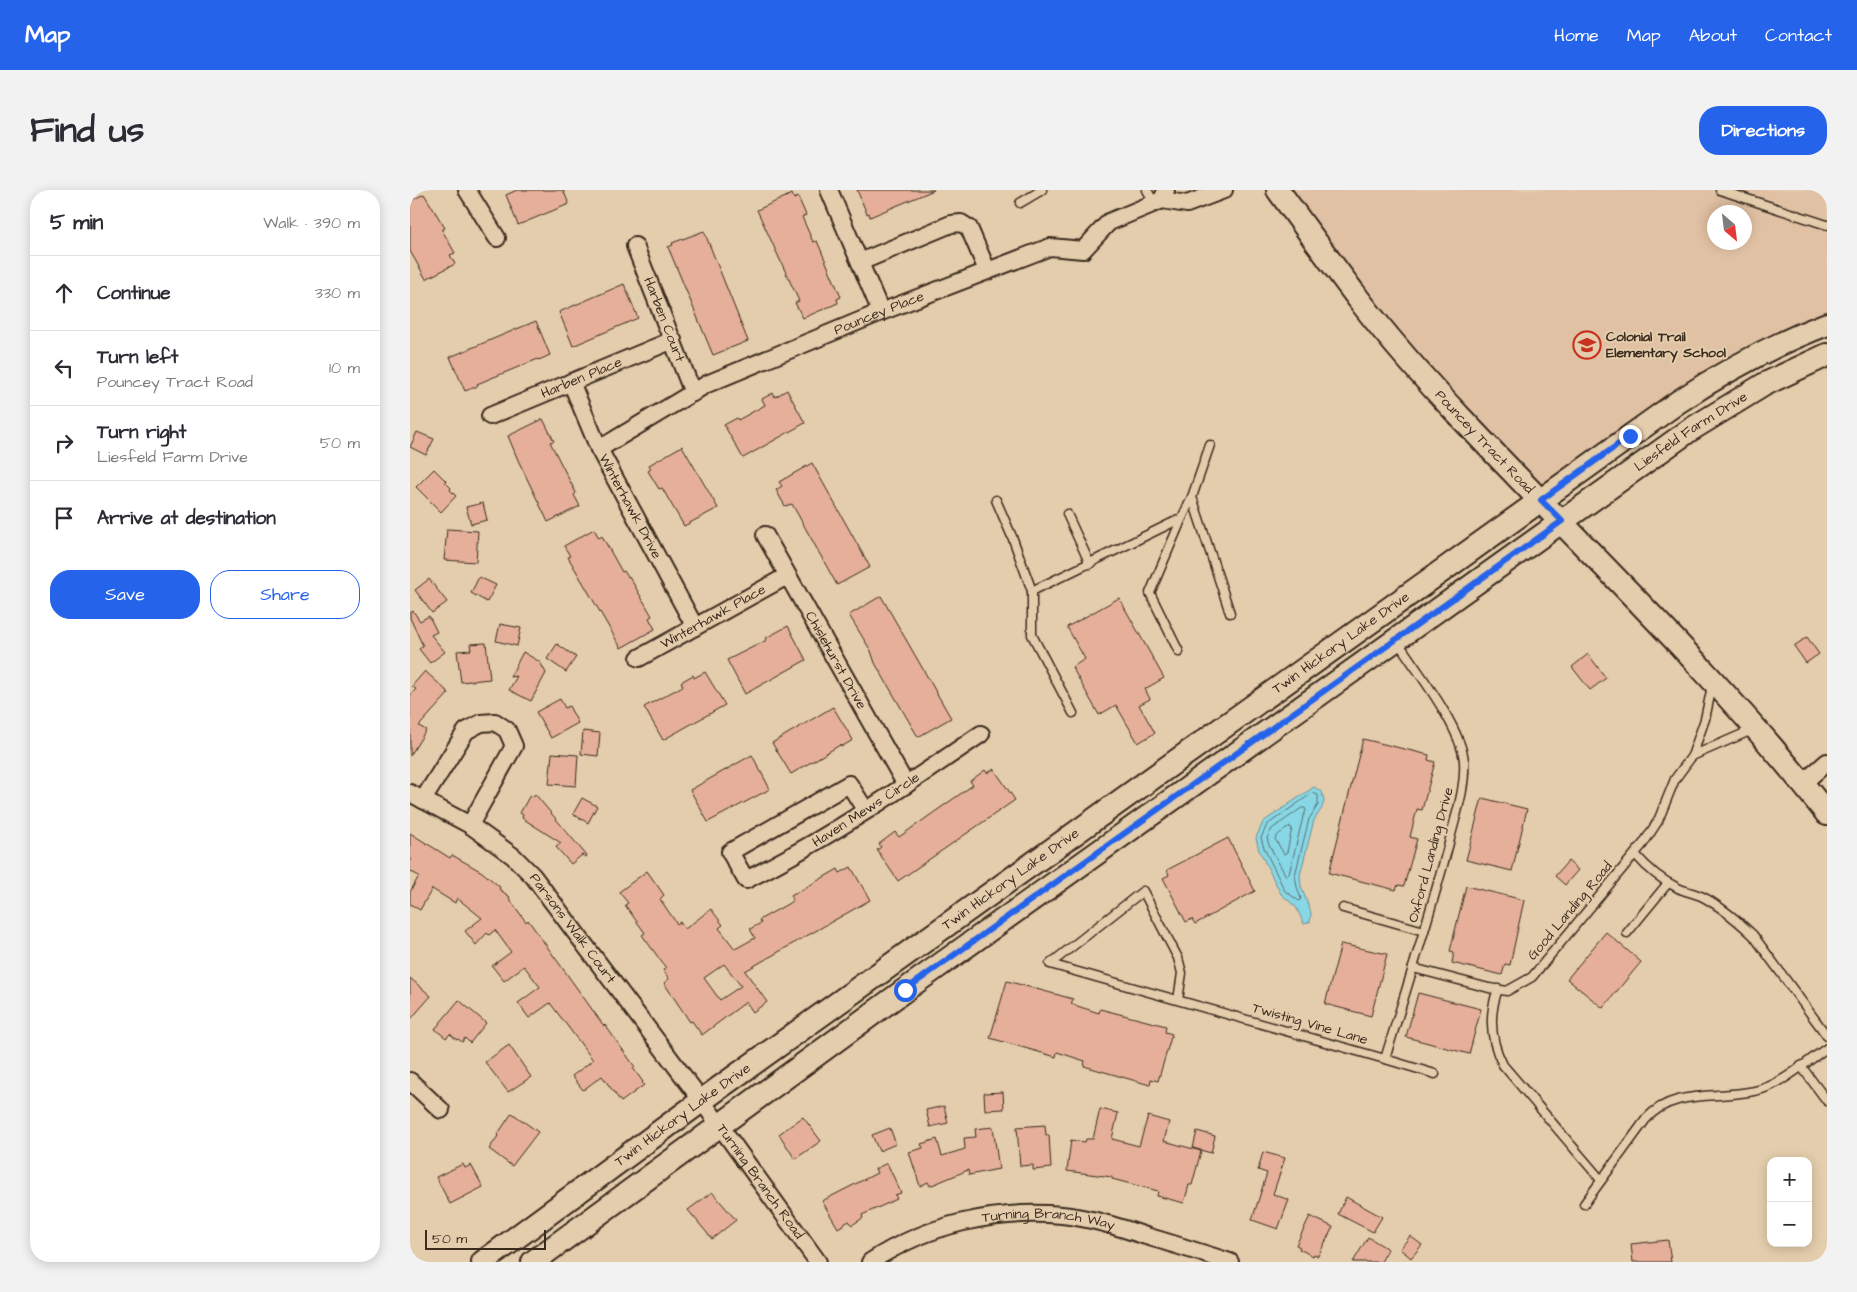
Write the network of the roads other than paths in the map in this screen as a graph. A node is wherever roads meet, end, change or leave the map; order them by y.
1 (467, 190) edge
2 (829, 190) edge
3 (1042, 190) edge
4 (1224, 190) edge
5 (1278, 190) edge
6 (1720, 190) edge
7 (1158, 196) edge
8 (1020, 203) dead end
9 (1827, 225) edge
10 (497, 238) dead end
11 (635, 246) dead end
12 (860, 262) junction
13 (988, 270) junction
14 (881, 312) junction
15 (1827, 324) edge
16 (673, 340) junction
17 (1827, 355) edge
18 (571, 382) junction
19 (693, 392) junction
20 (490, 416) dead end
21 (1210, 445) dead end
22 (598, 449) junction
23 (1192, 497) junction
24 (996, 500) dead end
25 (1541, 500) junction
26 (1067, 514) dead end
27 (1182, 518) junction
28 (1562, 521) junction
29 (765, 535) dead end
30 (1090, 564) junction
31 (788, 576) junction
32 (1032, 591) junction
33 (1230, 614) dead end
34 (695, 627) junction
35 (1397, 640) junction
36 (1179, 652) dead end
37 (639, 658) dead end
38 (1713, 682) junction
39 (1073, 713) dead end
40 (1755, 728) junction
41 (981, 734) dead end
42 (1692, 756) junction
43 (1827, 762) edge
44 (1802, 784) junction
45 (906, 785) junction
46 (416, 796) edge
47 (866, 811) junction
48 (1827, 814) edge
49 (470, 825) junction
50 (1635, 854) junction
51 (1668, 883) junction
52 (1343, 908) dead end
53 (1424, 931) junction
54 (1627, 933) dead end
55 (1413, 968) junction
56 (1498, 989) junction
57 (1178, 1000) junction
58 (1827, 1036) edge
59 (1827, 1048) edge
60 (1385, 1058) junction
61 (1801, 1066) junction
62 (1435, 1074) dead end
63 (410, 1081) edge
64 (702, 1101) junction
65 (1827, 1102) edge
66 (441, 1110) dead end
67 (719, 1125) junction
68 (1601, 1180) junction
69 (1584, 1204) dead end
70 (483, 1262) edge
71 (533, 1262) edge
72 (818, 1262) edge
73 (870, 1262) edge
74 (1230, 1262) edge

1 - 10 street
2 - 12 street
3 - 8 lane
4 - 7 street, Pouncey Place
5 - 25 street, Pouncey Tract Road
6 - 9 lane
7 - 13 street, Pouncey Place
11 - 16 street, Harben Court
12 - 13 street
12 - 14 street
13 - 14 street, Pouncey Place
14 - 19 street, Pouncey Place
15 - 25 street
16 - 18 street, Harben Place
16 - 19 street, Harben Court
17 - 28 street, Liesfeld Farm Drive
18 - 20 street, Harben Place
18 - 22 street, Winterhawk Drive
19 - 22 street, Pouncey Place
21 - 23 lane
22 - 34 street, Winterhawk Drive
23 - 27 lane
23 - 33 lane
24 - 32 lane
25 - 28 street, Pouncey Tract Road
25 - 64 street, Twin Hickory Lake Drive
26 - 30 lane
27 - 30 lane
27 - 36 lane
28 - 35 street, Twin Hickory Lake Drive
28 - 38 street, Pouncey Tract Road
29 - 31 street, Chislehurst Drive
30 - 32 lane
31 - 34 street, Winterhawk Place
31 - 45 street, Chislehurst Drive
32 - 39 lane
34 - 37 street, Winterhawk Place
35 - 53 lane, Oxford Landing Drive
35 - 67 street, Twin Hickory Lake Drive
38 - 40 street, Pouncey Tract Road
38 - 42 lane
40 - 42 lane
40 - 44 street, Pouncey Tract Road
41 - 45 street, Haven Mews Circle
42 - 50 lane, Good Landing Road
43 - 44 street
44 - 48 street, Pouncey Tract Road
45 - 47 street, Haven Mews Circle
46 - 49 street, Parsons Walk Court
46 - 49 street
47 - 47 street, Haven Mews Circle
49 - 64 street, Parsons Walk Court
50 - 51 lane
50 - 56 lane, Good Landing Road
51 - 54 lane
51 - 58 lane
52 - 53 lane
53 - 55 lane, Oxford Landing Drive
55 - 56 lane, Good Landing Road
55 - 60 lane, Oxford Landing Drive
56 - 68 lane
57 - 57 lane, Twisting Vine Lane
57 - 60 lane, Twisting Vine Lane
59 - 61 lane
60 - 62 lane, Twisting Vine Lane
61 - 65 lane
61 - 68 lane
63 - 66 street
64 - 67 street, Turning Branch Road
64 - 70 street, Twin Hickory Lake Drive
67 - 71 street, Twin Hickory Lake Drive
67 - 72 street, Turning Branch Road
68 - 69 lane
73 - 74 street, Turning Branch Way

